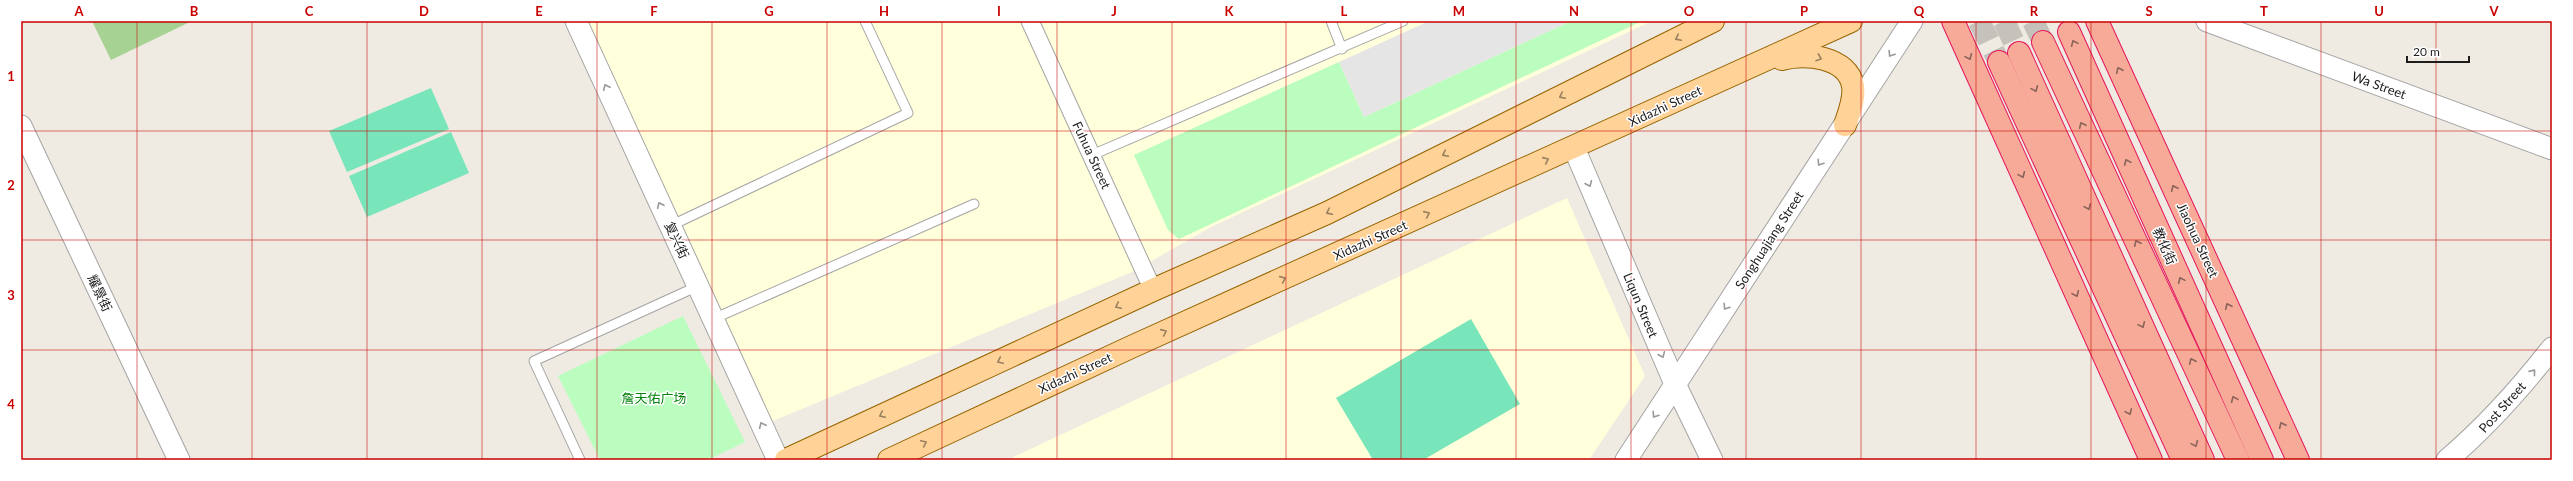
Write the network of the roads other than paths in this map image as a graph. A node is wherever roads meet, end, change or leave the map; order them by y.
1 (576, 21) edge
2 (865, 21) edge
3 (1030, 21) edge
4 (1331, 21) edge
5 (1403, 21) edge
6 (1713, 21) edge
7 (1851, 21) edge
8 (1912, 21) edge
9 (1953, 21) edge
10 (2097, 21) edge
11 (2207, 21) edge
12 (2069, 32) dead end
13 (2043, 42) tunnel mouth
14 (1342, 49) junction
15 (2019, 53) tunnel mouth
16 (1999, 62) tunnel mouth
17 (1741, 71) junction
18 (1845, 125) junction
19 (21, 126) edge
20 (1574, 148) junction
21 (2552, 150) edge
22 (1092, 155) junction
23 (974, 204) dead end
24 (670, 226) junction
25 (698, 286) junction
26 (1153, 290) junction
27 (713, 319) junction
28 (2552, 348) edge
29 (1675, 384) junction
30 (179, 460) edge
31 (580, 460) edge
32 (778, 460) edge
33 (786, 460) edge
34 (889, 460) edge
35 (1626, 460) edge
36 (1712, 460) edge
37 (2151, 460) edge
38 (2183, 460) edge
39 (2203, 460) edge
40 (2238, 460) edge
41 (2262, 460) edge
42 (2298, 460) edge
43 (2447, 460) edge

24 -> 1 street, 复兴街
2 - 24 lane
3 - 22 street, Fuhua Street
4 - 14 lane
5 - 14 lane
6 -> 26 main road
7 - 17 main road, Xidazhi Street
8 -> 18 street, Songhuajiang Street
9 -> 37 highway
42 -> 10 highway, Jiaohua Street
11 - 21 street, Wa Street
41 -> 12 highway, 教化街
40 -> 13 highway
14 - 22 lane
15 -> 39 highway
16 - 38 highway
17 -> 18 main road
17 - 20 main road, Xidazhi Street
18 -> 29 street, Songhuajiang Street
19 - 30 street, 耀景街
20 -> 29 street, Liqun Street
34 -> 20 main road, Xidazhi Street
22 - 26 street, Fuhua Street
23 - 27 lane
24 - 25 street, 复兴街
25 - 27 street, 复兴街
25 - 31 lane
26 -> 33 main road
32 -> 27 street, 复兴街
43 -> 28 street, Post Street
29 -> 35 street, Songhuajiang Street
29 - 36 street, Liqun Street

